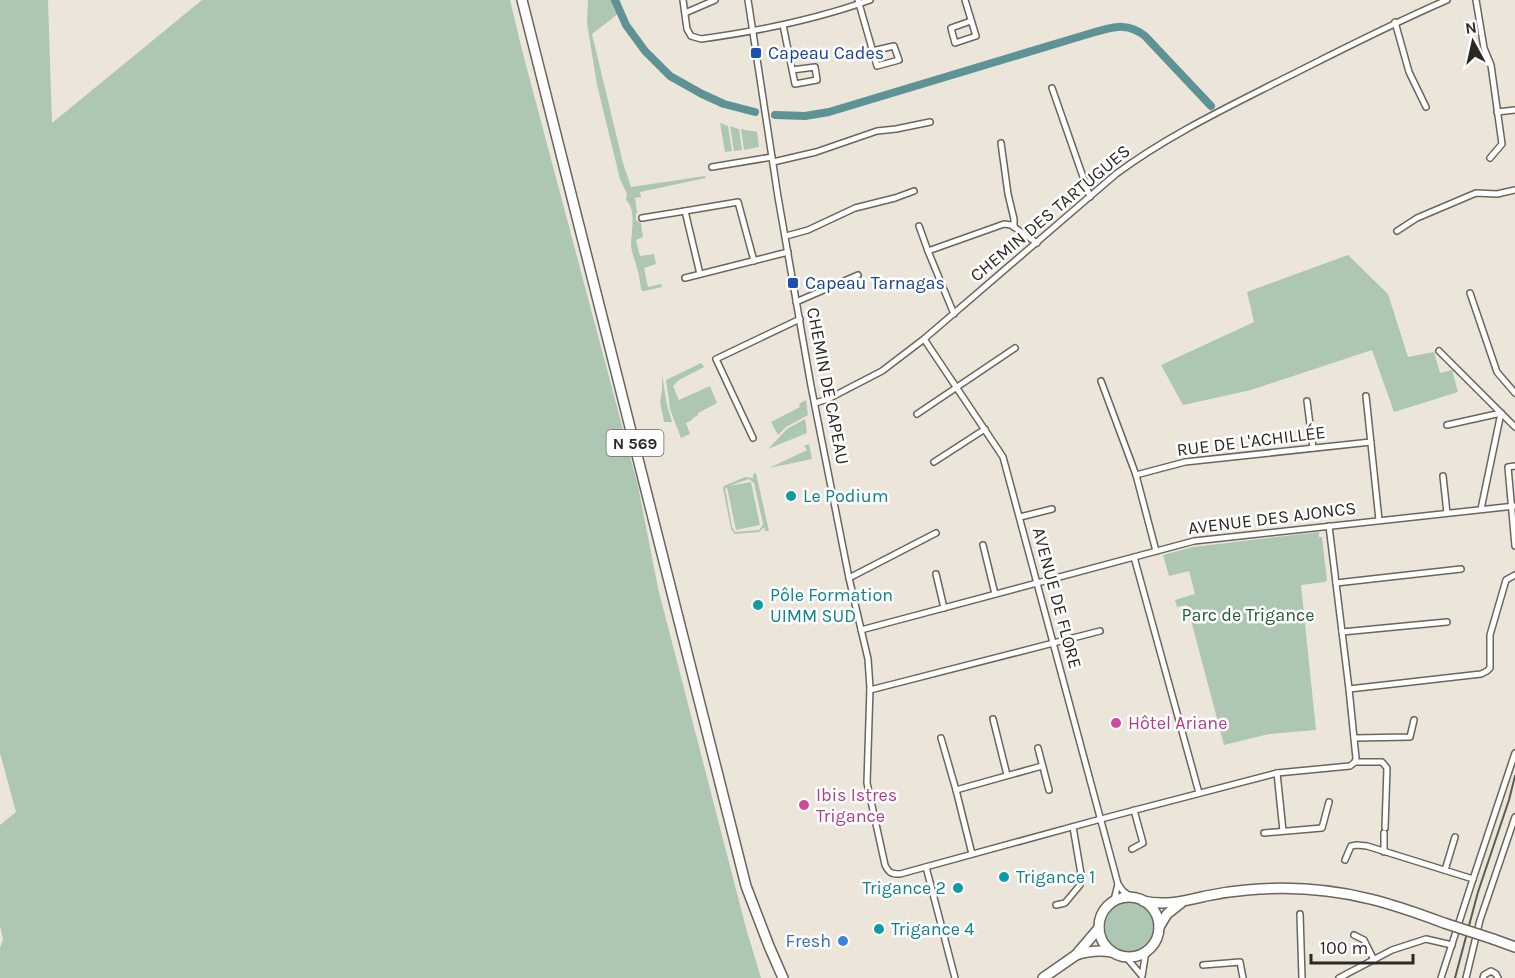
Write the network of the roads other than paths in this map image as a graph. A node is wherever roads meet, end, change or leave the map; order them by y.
1 (522, 0) edge
2 (683, 0) edge
3 (715, 0) edge
4 (748, 0) edge
5 (870, 0) edge
6 (965, 0) edge
7 (1447, 0) edge
8 (1476, 0) edge
9 (859, 2) edge
10 (1438, 2) edge
11 (685, 13) junction
12 (971, 21) junction
13 (1395, 22) junction
14 (783, 25) junction
15 (753, 31) junction
16 (872, 51) junction
17 (792, 70) junction
18 (1052, 88) dead end
19 (1426, 107) dead end
20 (1515, 110) edge
21 (1497, 112) junction
22 (930, 122) dead end
23 (1001, 143) dead end
24 (1490, 158) dead end
25 (773, 159) junction
26 (712, 167) dead end
27 (914, 190) dead end
28 (1515, 190) edge
29 (1090, 197) junction
30 (685, 211) junction
31 (642, 218) dead end
32 (919, 226) dead end
33 (1014, 227) junction
34 (1397, 231) dead end
35 (786, 236) junction
36 (1037, 243) junction
37 (928, 251) junction
38 (788, 252) junction
39 (754, 261) junction
40 (700, 274) junction
41 (858, 275) dead end
42 (685, 278) dead end
43 (1470, 293) dead end
44 (796, 302) junction
45 (954, 314) junction
46 (800, 320) junction
47 (924, 339) junction
48 (1015, 348) dead end
49 (1439, 351) dead end
50 (1101, 381) dead end
51 (956, 387) junction
52 (1515, 393) edge
53 (1366, 396) dead end
54 (1307, 401) dead end
55 (815, 404) junction
56 (1501, 413) junction
57 (917, 414) dead end
58 (1447, 425) dead end
59 (1515, 427) edge
60 (985, 429) junction
61 (753, 438) dead end
62 (1371, 442) junction
63 (1312, 448) junction
64 (934, 462) dead end
65 (1515, 466) edge
66 (1136, 475) junction
67 (1443, 476) dead end
68 (1512, 477) edge
69 (1513, 506) edge
70 (1052, 509) dead end
71 (1482, 509) junction
72 (1447, 513) junction
73 (1020, 517) junction
74 (1379, 520) junction
75 (1329, 526) junction
76 (936, 533) dead end
77 (983, 544) dead end
78 (1515, 546) edge
79 (1156, 551) junction
80 (1134, 557) junction
81 (1461, 569) dead end
82 (936, 574) dead end
83 (1515, 575) edge
84 (849, 578) junction
85 (1038, 583) junction
86 (1336, 584) junction
87 (996, 594) junction
88 (944, 608) junction
89 (1447, 622) dead end
90 (861, 630) junction
91 (1100, 632) dead end
92 (1342, 632) junction
93 (1053, 644) junction
94 (1349, 688) junction
95 (870, 690) junction
96 (993, 719) dead end
97 (1414, 720) dead end
98 (941, 738) dead end
99 (1354, 738) junction
100 (1038, 748) dead end
101 (1515, 753) edge
102 (1355, 762) junction
103 (1042, 766) junction
104 (1278, 773) junction
105 (1007, 775) junction
106 (956, 790) junction
107 (1048, 790) dead end
108 (1199, 794) junction
109 (1329, 802) dead end
110 (1134, 810) junction
111 (1515, 817) edge
112 (1101, 819) junction
113 (1072, 827) junction
114 (1283, 831) junction
115 (1264, 833) dead end
116 (1455, 837) dead end
117 (1132, 849) dead end
118 (1384, 852) junction
119 (972, 854) junction
120 (1345, 860) dead end
121 (926, 867) junction
122 (1445, 870) junction
123 (1473, 879) junction
124 (1118, 884) junction
125 (1132, 898) junction
126 (1143, 901) junction
127 (1112, 903) junction
128 (1181, 903) junction
129 (1056, 905) dead end
130 (1300, 914) dead end
131 (1159, 927) junction
132 (1099, 928) junction
133 (1354, 935) dead end
134 (1452, 945) junction
135 (1515, 946) edge
136 (1146, 951) junction
137 (1112, 952) junction
138 (1076, 955) junction
139 (1126, 957) junction
140 (1374, 960) junction
141 (1203, 965) dead end
142 (1142, 977) edge
143 (783, 978) edge
144 (955, 978) edge
145 (1043, 978) edge
146 (1243, 978) edge
147 (1302, 978) edge
148 (1339, 978) edge
149 (1441, 978) edge
150 (1466, 978) edge
151 (1483, 978) edge
152 (1498, 978) edge

1 - 143 main road, N 569
2 - 11 street
3 - 11 street
4 - 15 street, CHEMIN DE CAPEAU
5 - 9 street
6 - 12 street
7 - 10 street, CHEMIN DES TARTUGUES
8 - 21 street
9 - 14 street
9 - 16 street
10 - 13 street, CHEMIN DES TARTUGUES
11 - 15 street
12 - 12 street
13 - 19 street
13 - 29 street, CHEMIN DES TARTUGUES
14 - 15 street
14 - 17 street
15 - 25 street, CHEMIN DE CAPEAU
16 - 16 street
17 - 17 street
18 - 29 street
20 - 21 street
21 - 24 street
22 - 25 street
23 - 33 street
25 - 26 street
25 - 35 street, CHEMIN DE CAPEAU
27 - 35 street
28 - 34 street
29 - 36 street, CHEMIN DES TARTUGUES
30 - 31 street
30 - 39 street
30 - 40 street
32 - 37 street
33 - 36 street
33 - 37 street
35 - 38 street, CHEMIN DE CAPEAU
36 - 45 street, CHEMIN DES TARTUGUES
37 - 45 street
38 - 39 street
38 - 44 street, CHEMIN DE CAPEAU
39 - 40 street
40 - 42 street
41 - 44 street
43 - 52 street
44 - 46 street, CHEMIN DE CAPEAU
45 - 47 street, CHEMIN DES TARTUGUES
46 - 55 street, CHEMIN DE CAPEAU
46 - 61 street
47 - 51 street, AVENUE DE FLORE
47 - 55 street, CHEMIN DES TARTUGUES
48 - 51 street
49 - 56 street
50 - 66 street
51 - 57 street
51 - 60 street, AVENUE DE FLORE
53 - 62 street
54 - 63 street
55 - 84 street, CHEMIN DE CAPEAU
56 - 58 street
56 - 59 street
56 - 71 street
60 - 64 street
60 - 73 street, AVENUE DE FLORE
62 - 63 street, RUE DE L'ACHILLÉE
62 - 74 street
63 - 66 street, RUE DE L'ACHILLÉE
65 - 68 street
66 - 79 street
67 - 72 street
68 - 69 street
69 - 71 street, AVENUE DES AJONCS
69 - 78 street
70 - 73 street
71 - 72 street, AVENUE DES AJONCS
72 - 74 street, AVENUE DES AJONCS
73 - 85 street, AVENUE DE FLORE
74 - 75 street, AVENUE DES AJONCS
75 - 79 street, AVENUE DES AJONCS
75 - 86 street
76 - 84 street
77 - 87 street
79 - 80 street, AVENUE DES AJONCS
80 - 85 street, AVENUE DES AJONCS
80 - 108 street
81 - 86 street
82 - 88 street
83 - 94 street
84 - 90 street, CHEMIN DE CAPEAU
85 - 87 street, AVENUE DES AJONCS
85 - 93 street, AVENUE DE FLORE
86 - 92 street
87 - 88 street, AVENUE DES AJONCS
88 - 90 street, AVENUE DES AJONCS
89 - 92 street
90 - 95 street, CHEMIN DE CAPEAU
91 - 93 street
92 - 94 street
93 - 95 street
93 - 112 street, AVENUE DE FLORE
94 - 99 street
95 - 121 street, CHEMIN DE CAPEAU
96 - 105 street
97 - 99 street
98 - 106 street
99 - 102 street
100 - 103 street
101 - 123 street
102 - 104 street
102 - 118 street
103 - 105 street
103 - 107 street
104 - 108 street
104 - 114 street
105 - 106 street
106 - 119 street
108 - 110 street
109 - 114 street
110 - 112 street
110 - 117 street
111 - 150 street
112 - 113 street
112 - 124 street, AVENUE DE FLORE
113 - 119 street
113 - 129 street
114 - 115 street
116 - 122 street
118 - 120 street
118 - 122 street
119 - 121 street
121 - 144 street
122 - 123 street
123 - 134 street
124 - 125 street
124 - 127 street
125 - 126 main road
125 - 127 main road
126 - 128 main road
126 - 131 main road
127 - 132 main road
128 - 131 main road
128 - 135 main road, bridge
130 - 147 street
131 - 136 main road
132 - 137 main road
132 - 138 main road
133 - 140 street
134 - 140 street
134 - 149 street
136 - 139 main road
136 - 142 street
137 - 138 main road
137 - 139 main road
138 - 145 main road
139 - 142 street
140 - 148 street
141 - 146 street
151 - 152 street

